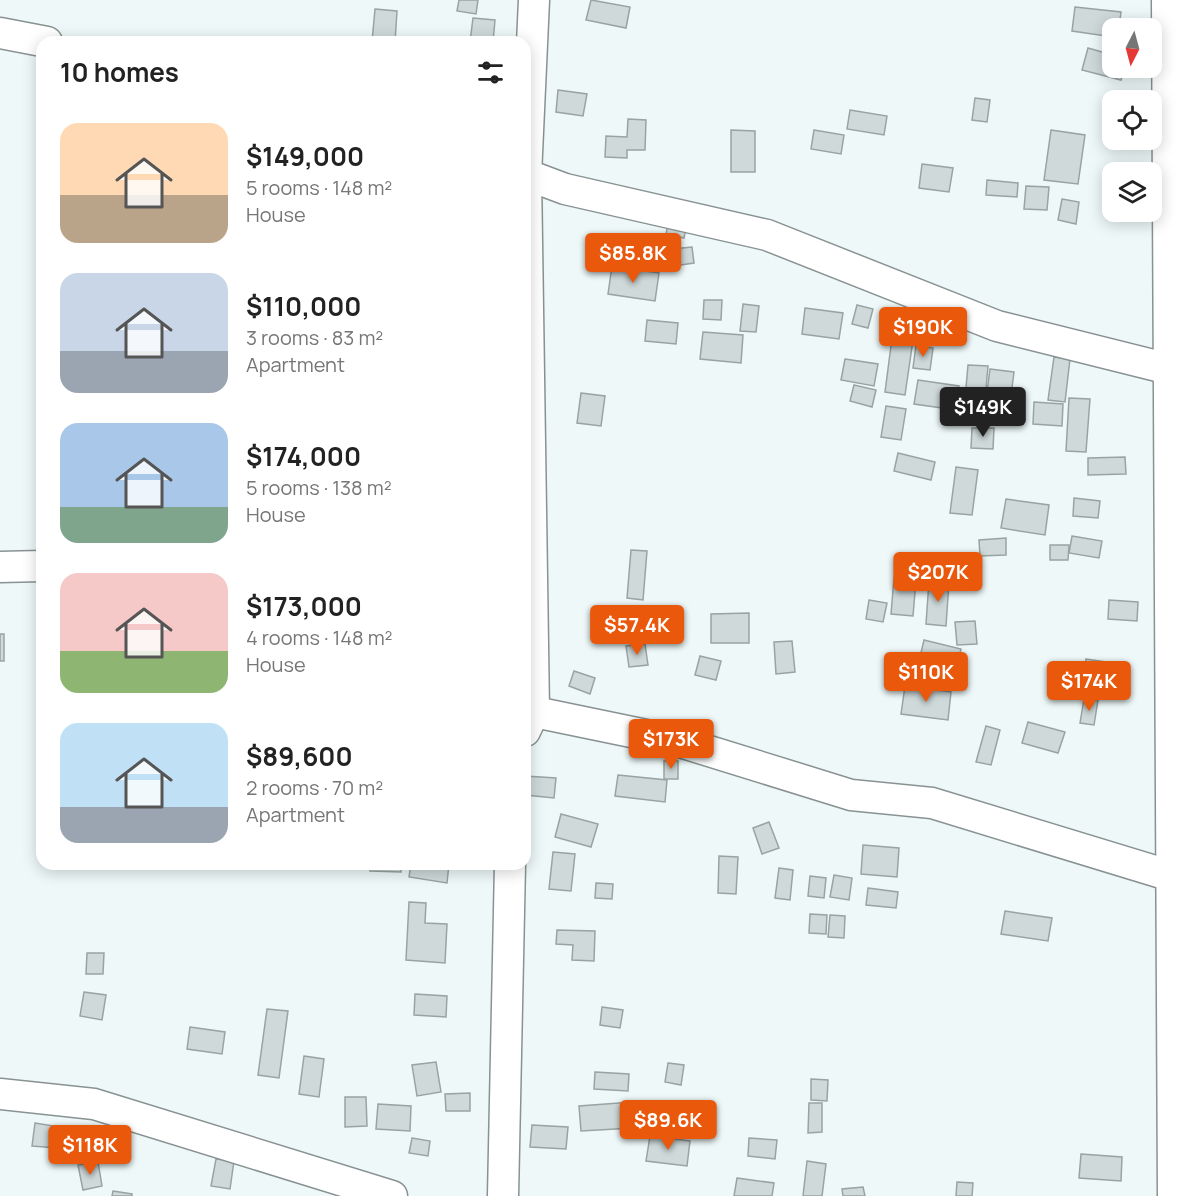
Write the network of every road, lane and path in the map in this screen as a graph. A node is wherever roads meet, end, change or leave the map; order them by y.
1 (534, 0) edge
2 (1167, 0) edge
3 (0, 33) edge
4 (36, 40) edge
5 (531, 58) edge
6 (531, 177) edge
7 (1174, 371) edge
8 (36, 566) edge
9 (0, 567) edge
10 (531, 718) edge
11 (510, 870) edge
12 (1177, 878) edge
13 (0, 1094) edge
14 (392, 1196) edge
15 (503, 1196) edge
16 (1173, 1196) edge

1 - 5 street
2 - 7 street
3 - 4 street
6 - 7 street
7 - 12 street
8 - 9 street
10 - 12 street
11 - 15 street
12 - 16 street
13 - 14 street

